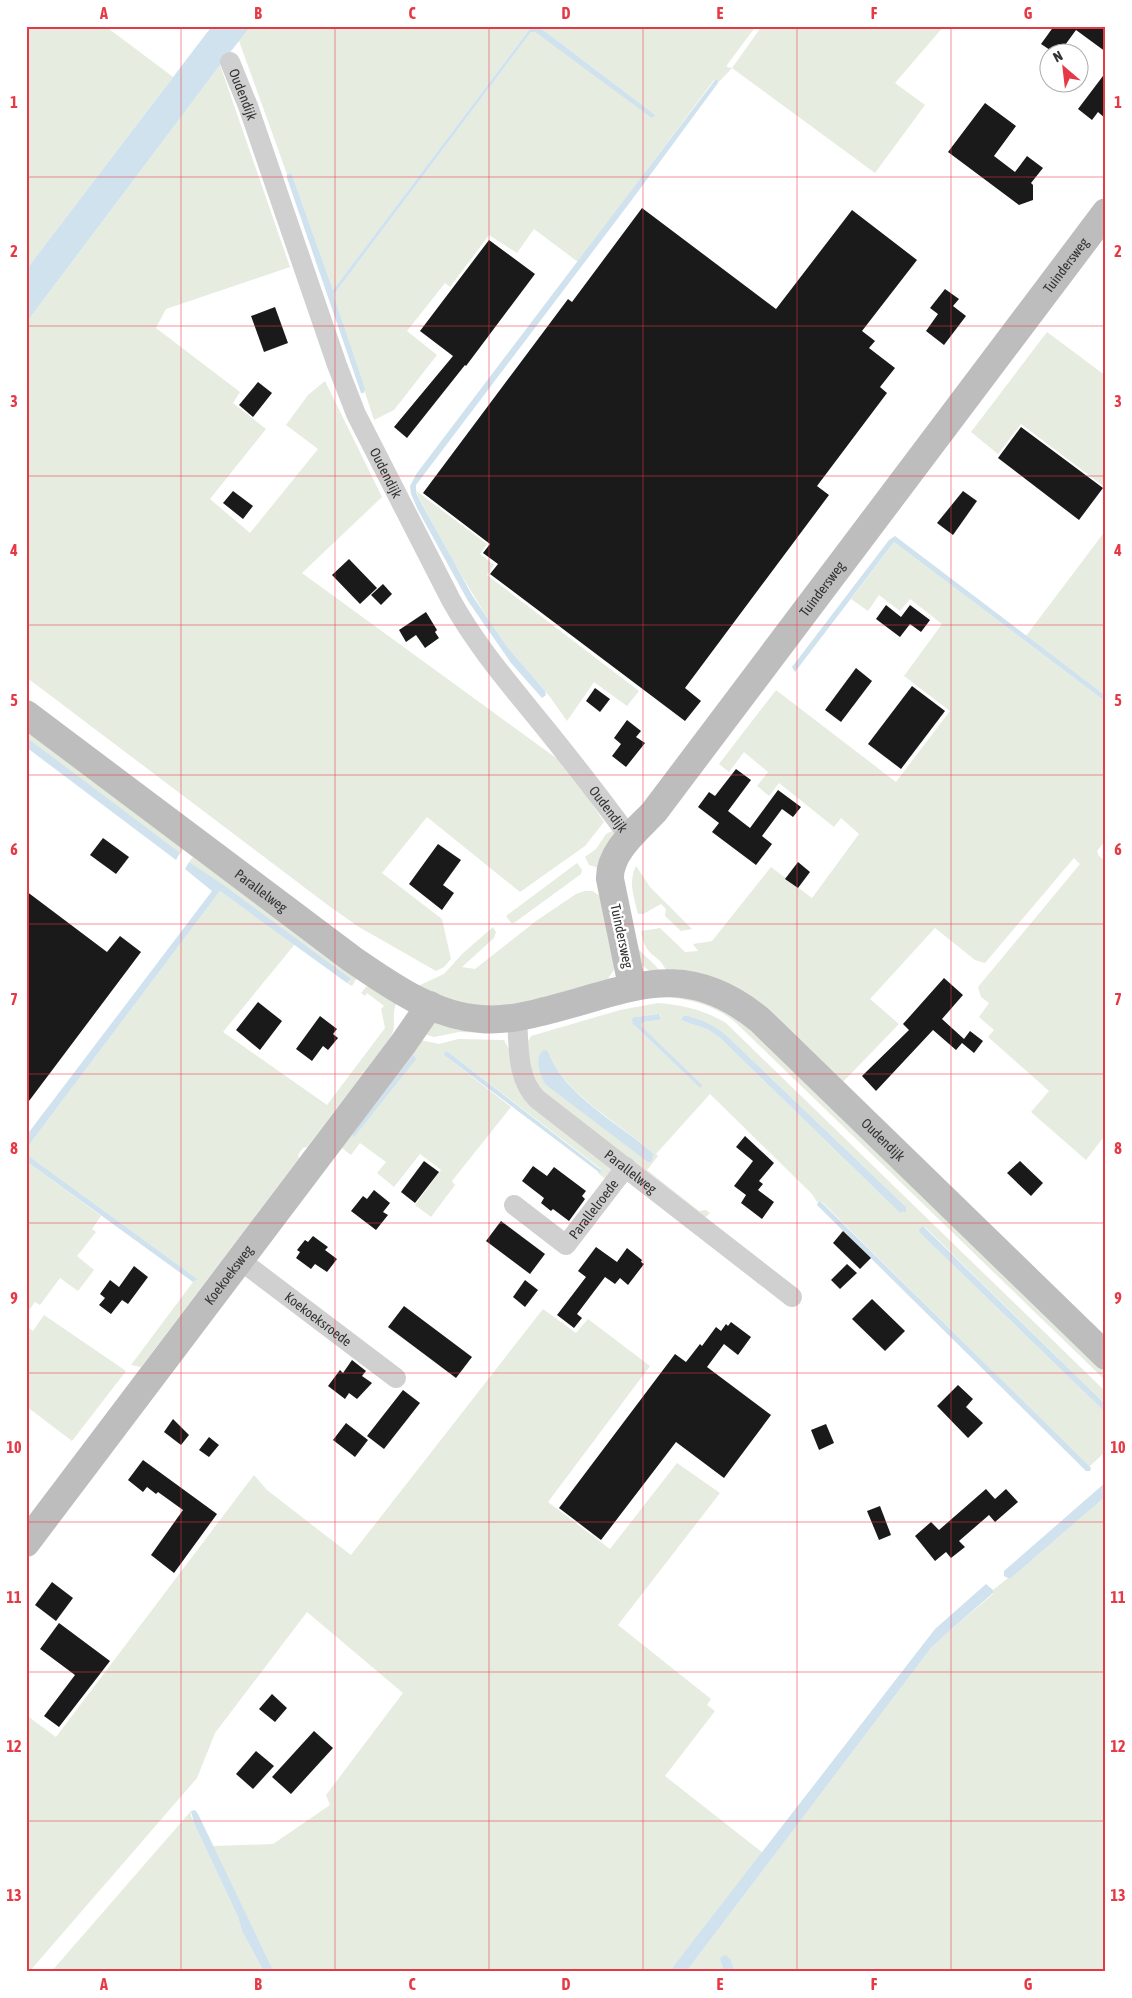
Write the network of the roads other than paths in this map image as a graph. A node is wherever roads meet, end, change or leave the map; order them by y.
1 (230, 62) dead end
2 (1106, 212) edge
3 (26, 714) edge
4 (630, 838) junction
5 (632, 986) junction
6 (430, 1005) junction
7 (517, 1018) junction
8 (626, 1168) junction
9 (514, 1204) dead end
10 (240, 1260) junction
11 (792, 1297) dead end
12 (1106, 1356) edge
13 (396, 1378) dead end
14 (26, 1543) edge

1 - 4 street, Oudendijk
2 - 4 street, Tuindersweg
3 - 6 street, Parallelweg
4 - 5 street, Tuindersweg
5 - 7 street, Parallelweg
5 - 12 street, Oudendijk
6 - 7 street, Parallelweg
6 - 10 street, Koekoeksweg
7 - 8 street, Parallelweg
8 - 9 street, Parallelroede
8 - 11 street, Parallelweg
10 - 13 street, Koekoeksroede
10 - 14 street, Koekoeksweg

